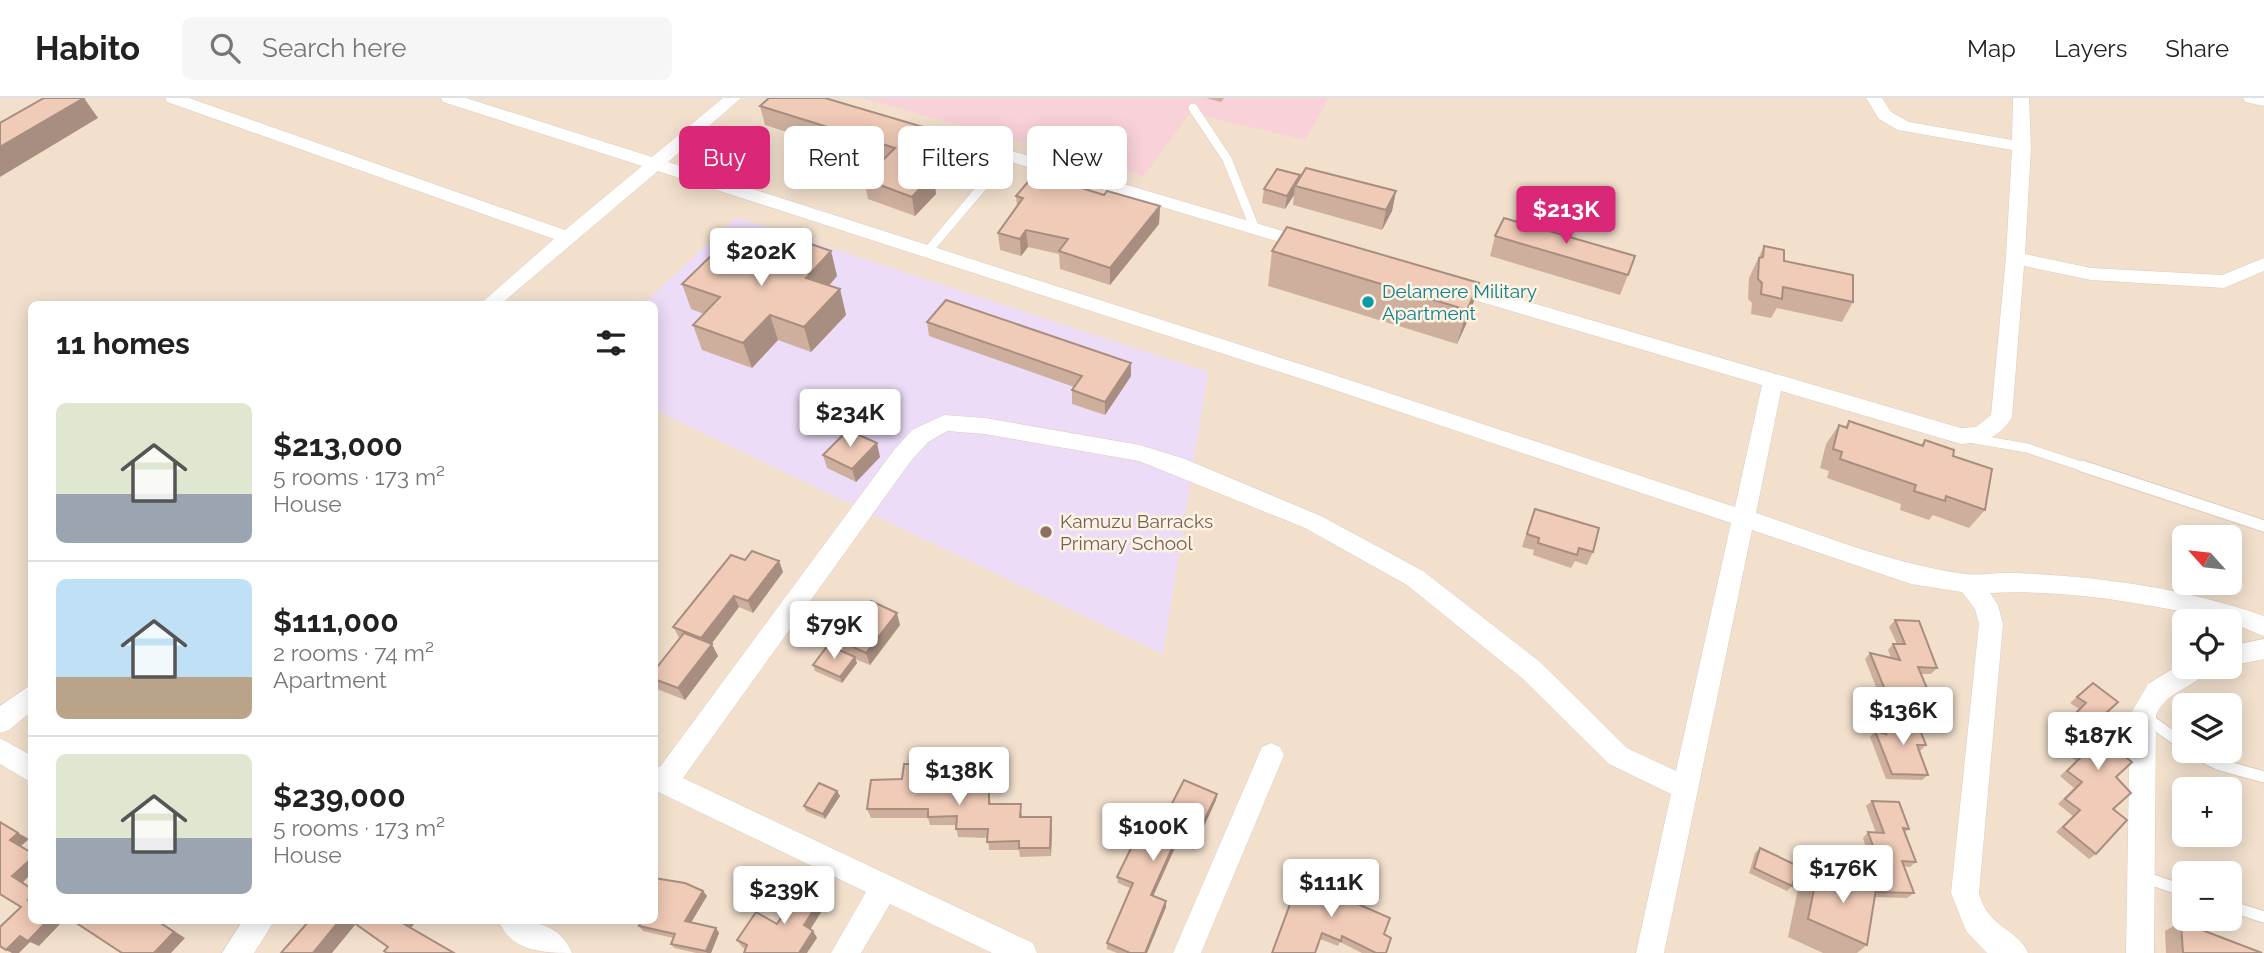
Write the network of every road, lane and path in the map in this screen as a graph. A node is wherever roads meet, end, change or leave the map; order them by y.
1 (173, 98) edge
2 (449, 98) edge
3 (733, 98) edge
4 (1874, 98) edge
5 (2021, 98) edge
6 (2250, 98) edge
7 (2264, 101) edge
8 (1194, 108) dead end
9 (908, 125) edge
10 (911, 126) edge
11 (2021, 147) junction
12 (1013, 156) edge
13 (655, 166) junction
14 (981, 189) edge
15 (1255, 229) junction
16 (568, 237) junction
17 (1334, 252) edge
18 (927, 253) junction
19 (2015, 258) junction
20 (2264, 264) edge
21 (1427, 280) edge
22 (493, 301) edge
23 (1773, 381) junction
24 (1961, 436) junction
25 (1743, 516) junction
26 (2264, 526) edge
27 (1969, 584) junction
28 (2264, 626) edge
29 (2264, 649) edge
30 (2242, 654) edge
31 (2174, 679) edge
32 (28, 698) edge
33 (2143, 715) junction
34 (0, 722) edge
35 (2172, 737) edge
36 (0, 750) edge
37 (1272, 755) dead end
38 (2216, 763) edge
39 (28, 768) edge
40 (2264, 778) edge
41 (660, 779) edge
42 (1683, 787) junction
43 (2141, 876) junction
44 (885, 887) junction
45 (2172, 887) edge
46 (2242, 910) edge
47 (2264, 917) edge
48 (255, 924) edge
49 (518, 924) edge
50 (236, 953) edge
51 (558, 953) edge
52 (845, 953) edge
53 (1023, 953) edge
54 (1187, 953) edge
55 (1650, 953) edge
56 (2014, 953) edge
57 (2140, 953) edge

1 - 16 street
2 - 13 street
3 - 13 street
4 - 11 street
5 - 11 street
6 - 7 street
8 - 15 lane
9 - 10 street
11 - 19 street
12 - 15 street
13 - 16 street
13 - 18 street
14 - 18 lane
15 - 17 street
16 - 22 street
18 - 25 street
19 - 20 street
19 - 24 street
21 - 23 street
23 - 24 street
23 - 25 street
24 - 26 lane
25 - 27 street
25 - 42 street
27 - 28 street
27 - 56 street
29 - 30 street
31 - 33 street
32 - 34 street
33 - 35 lane
33 - 43 street
36 - 39 street
37 - 54 street
38 - 40 lane
41 - 42 street
41 - 44 street
42 - 55 street
43 - 45 lane
43 - 57 street
44 - 52 street
44 - 53 street
46 - 47 lane
48 - 50 street
49 - 51 street

